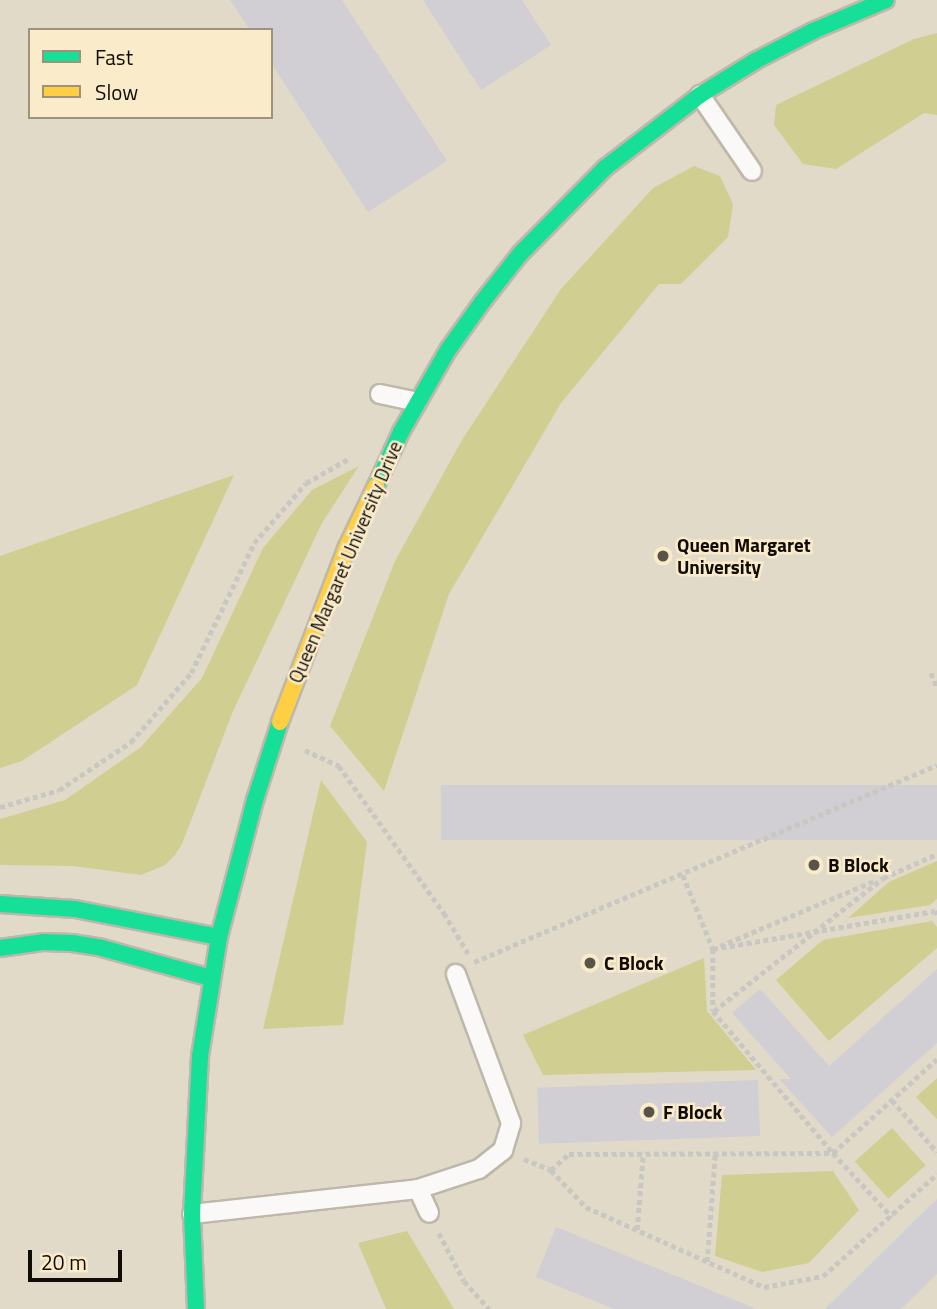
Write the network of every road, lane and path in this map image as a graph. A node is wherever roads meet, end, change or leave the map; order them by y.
1 (886, 0) edge
2 (700, 95) junction
3 (752, 172) dead end
4 (380, 394) dead end
5 (418, 402) junction
6 (387, 463) junction
7 (931, 673) dead end
8 (937, 687) edge
9 (308, 737) dead end
10 (303, 749) junction
11 (300, 762) dead end
12 (937, 765) edge
13 (0, 807) edge
14 (937, 854) edge
15 (683, 874) junction
16 (883, 878) junction
17 (0, 904) edge
18 (936, 912) edge
19 (814, 932) junction
20 (219, 937) junction
21 (0, 948) edge
22 (713, 949) junction
23 (456, 974) dead end
24 (211, 978) junction
25 (713, 1011) junction
26 (937, 1059) edge
27 (891, 1100) junction
28 (503, 1150) junction
29 (937, 1152) edge
30 (833, 1153) junction
31 (643, 1154) junction
32 (715, 1154) junction
33 (551, 1170) junction
34 (937, 1174) edge
35 (418, 1189) junction
36 (429, 1213) joint
37 (192, 1214) junction
38 (892, 1217) junction
39 (637, 1230) junction
40 (707, 1262) junction
41 (196, 1309) edge
42 (489, 1309) edge

1 - 2 street, Queen Margaret University Drive
2 - 3 lane
2 - 5 street, Queen Margaret University Drive
4 - 5 lane
5 - 6 street, Queen Margaret University Drive
6 - 13 path
6 - 20 street, Queen Margaret University Drive
7 - 8 path
9 - 10 path
10 - 11 path
10 - 15 path
12 - 15 path
14 - 16 path
15 - 22 path
16 - 19 path
16 - 22 path
17 - 20 street
18 - 19 path
19 - 22 path
19 - 25 path
20 - 24 street, Queen Margaret University Drive
21 - 24 street
22 - 25 path
23 - 28 lane
24 - 37 street, Queen Margaret University Drive
25 - 30 path
26 - 27 path
27 - 29 path
27 - 30 path
28 - 33 path
28 - 35 lane
30 - 32 path
30 - 38 path
31 - 32 path
31 - 33 path
31 - 39 path
32 - 40 path
33 - 39 path
34 - 38 path
35 - 36 lane
35 - 37 lane
36 - 42 path
37 - 41 street, Queen Margaret University Drive
38 - 40 path
39 - 40 path

